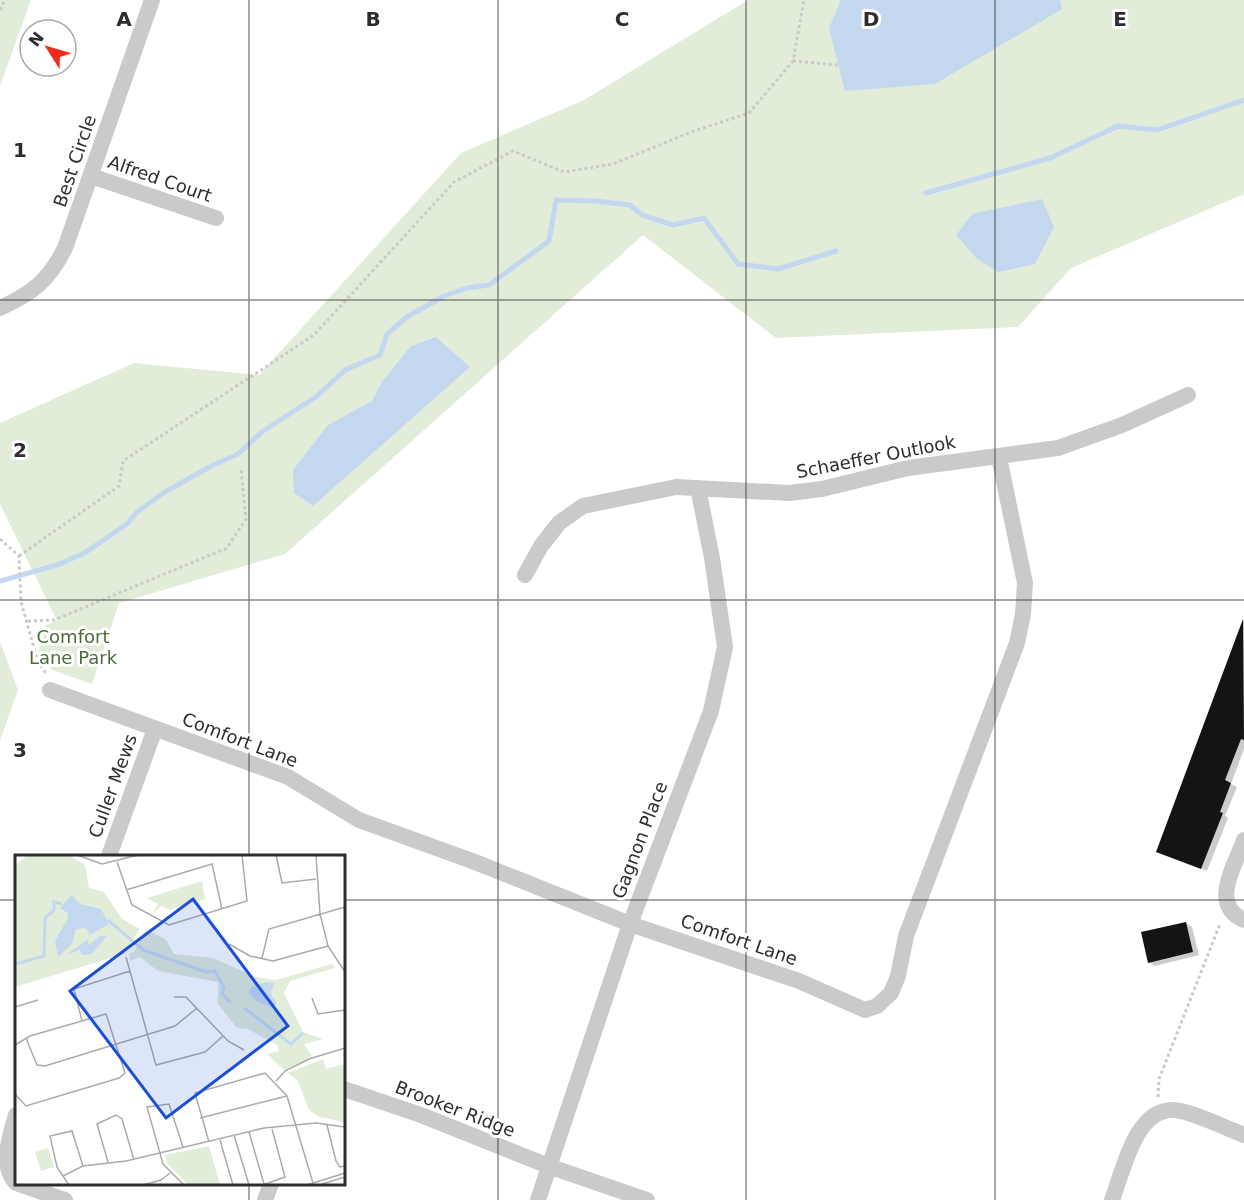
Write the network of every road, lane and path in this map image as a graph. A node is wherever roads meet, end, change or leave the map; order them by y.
1 (5, 0) edge
2 (152, 0) edge
3 (804, 0) edge
4 (0, 10) edge
5 (793, 61) junction
6 (838, 65) dead end
7 (91, 176) junction
8 (216, 218) dead end
9 (0, 308) edge
10 (1188, 395) dead end
11 (999, 457) junction
12 (241, 468) dead end
13 (698, 488) junction
14 (0, 539) edge
15 (20, 556) junction
16 (525, 575) dead end
17 (28, 621) junction
18 (50, 690) joint
19 (155, 729) junction
20 (1244, 840) edge
21 (109, 855) edge
22 (1227, 904) junction
23 (1244, 920) edge
24 (630, 924) junction
25 (345, 1089) edge
26 (1157, 1114) junction
27 (15, 1119) edge
28 (1244, 1135) edge
29 (551, 1167) junction
30 (15, 1181) edge
31 (24, 1185) edge
32 (271, 1185) edge
33 (65, 1200) edge
34 (265, 1200) edge
35 (538, 1200) edge
36 (647, 1200) edge
37 (1112, 1200) edge

1 - 4 path
2 - 7 street, Best Circle
3 - 5 path
5 - 6 path
5 - 15 path
7 - 8 street, Alfred Court
7 - 9 street, Best Circle
10 - 11 street, Schaeffer Outlook
11 - 13 street, Schaeffer Outlook
11 - 24 street, Comfort Lane
12 - 17 path
13 - 16 street, Schaeffer Outlook
13 - 24 street, Gagnon Place
14 - 15 path
15 - 17 path
17 - 18 path
18 - 19 street, Comfort Lane
19 - 21 street, Culler Mews
19 - 24 street, Comfort Lane
20 - 22 street
22 - 23 street
22 - 26 path
24 - 29 street, Gagnon Place
25 - 29 street, Brooker Ridge
26 - 28 street
26 - 37 street
27 - 30 street
29 - 35 street, Gagnon Place
29 - 36 street, Brooker Ridge
31 - 33 street
32 - 34 street

